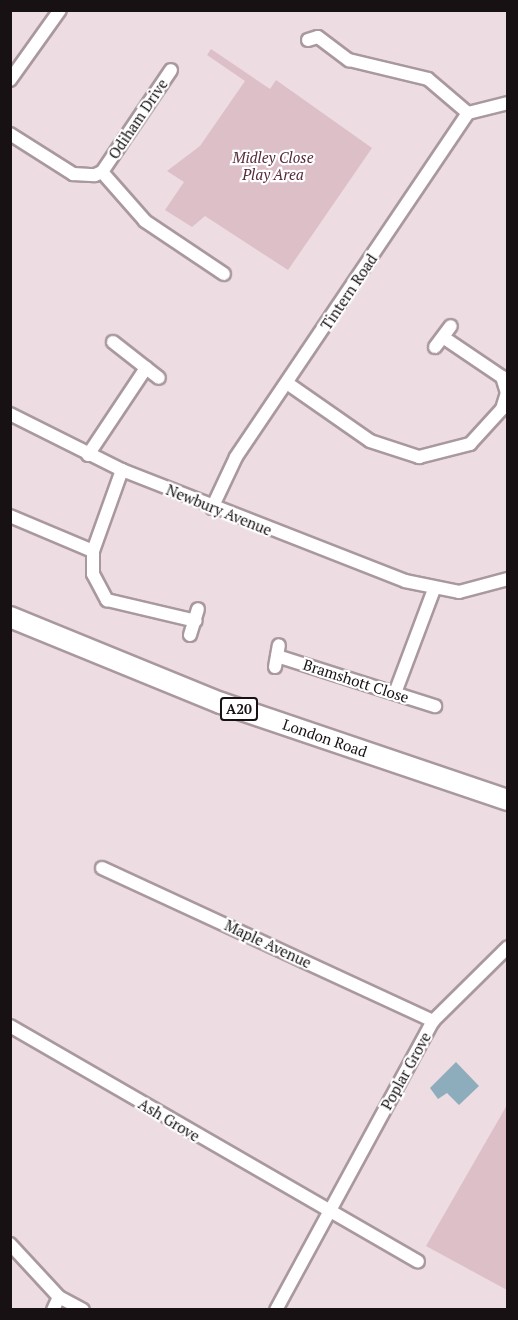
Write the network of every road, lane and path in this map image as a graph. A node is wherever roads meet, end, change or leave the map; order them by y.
1 (60, 10) edge
2 (308, 40) dead end
3 (171, 70) dead end
4 (10, 80) edge
5 (507, 103) edge
6 (468, 113) junction
7 (10, 134) edge
8 (102, 172) junction
9 (224, 274) dead end
10 (451, 326) dead end
11 (443, 337) junction
12 (113, 342) dead end
13 (435, 347) dead end
14 (146, 368) junction
15 (159, 378) dead end
16 (287, 383) junction
17 (10, 414) edge
18 (88, 455) junction
19 (122, 470) junction
20 (212, 508) junction
21 (10, 516) edge
22 (93, 551) junction
23 (507, 579) edge
24 (434, 589) junction
25 (10, 617) edge
26 (190, 635) dead end
27 (277, 656) dead end
28 (395, 693) junction
29 (435, 706) dead end
30 (507, 800) edge
31 (102, 868) dead end
32 (507, 947) edge
33 (433, 1022) junction
34 (10, 1026) edge
35 (327, 1213) junction
36 (10, 1244) edge
37 (418, 1262) dead end
38 (59, 1297) junction
39 (279, 1308) edge
40 (53, 1310) edge
41 (82, 1310) edge

1 - 4 street
2 - 6 street
3 - 8 street, Odiham Drive
5 - 6 street
6 - 16 street, Tintern Road
7 - 8 street, Odiham Drive
8 - 9 street
10 - 11 street
11 - 13 street
11 - 16 street
12 - 14 street
14 - 15 street
14 - 18 street
16 - 20 street, Tintern Road
17 - 18 street, Newbury Avenue
18 - 19 street, Newbury Avenue
19 - 20 street, Newbury Avenue
19 - 22 street
20 - 24 street, Newbury Avenue
21 - 22 street
22 - 26 street
23 - 24 street, Newbury Avenue
24 - 28 street
25 - 30 main road, London Road / A20
27 - 28 street, Bramshott Close
28 - 29 street, Bramshott Close
31 - 33 street, Maple Avenue
32 - 33 street, Poplar Grove
33 - 35 street, Poplar Grove
34 - 35 street, Ash Grove
35 - 37 street
35 - 39 street, Poplar Grove
36 - 38 street
38 - 40 street
38 - 41 street

